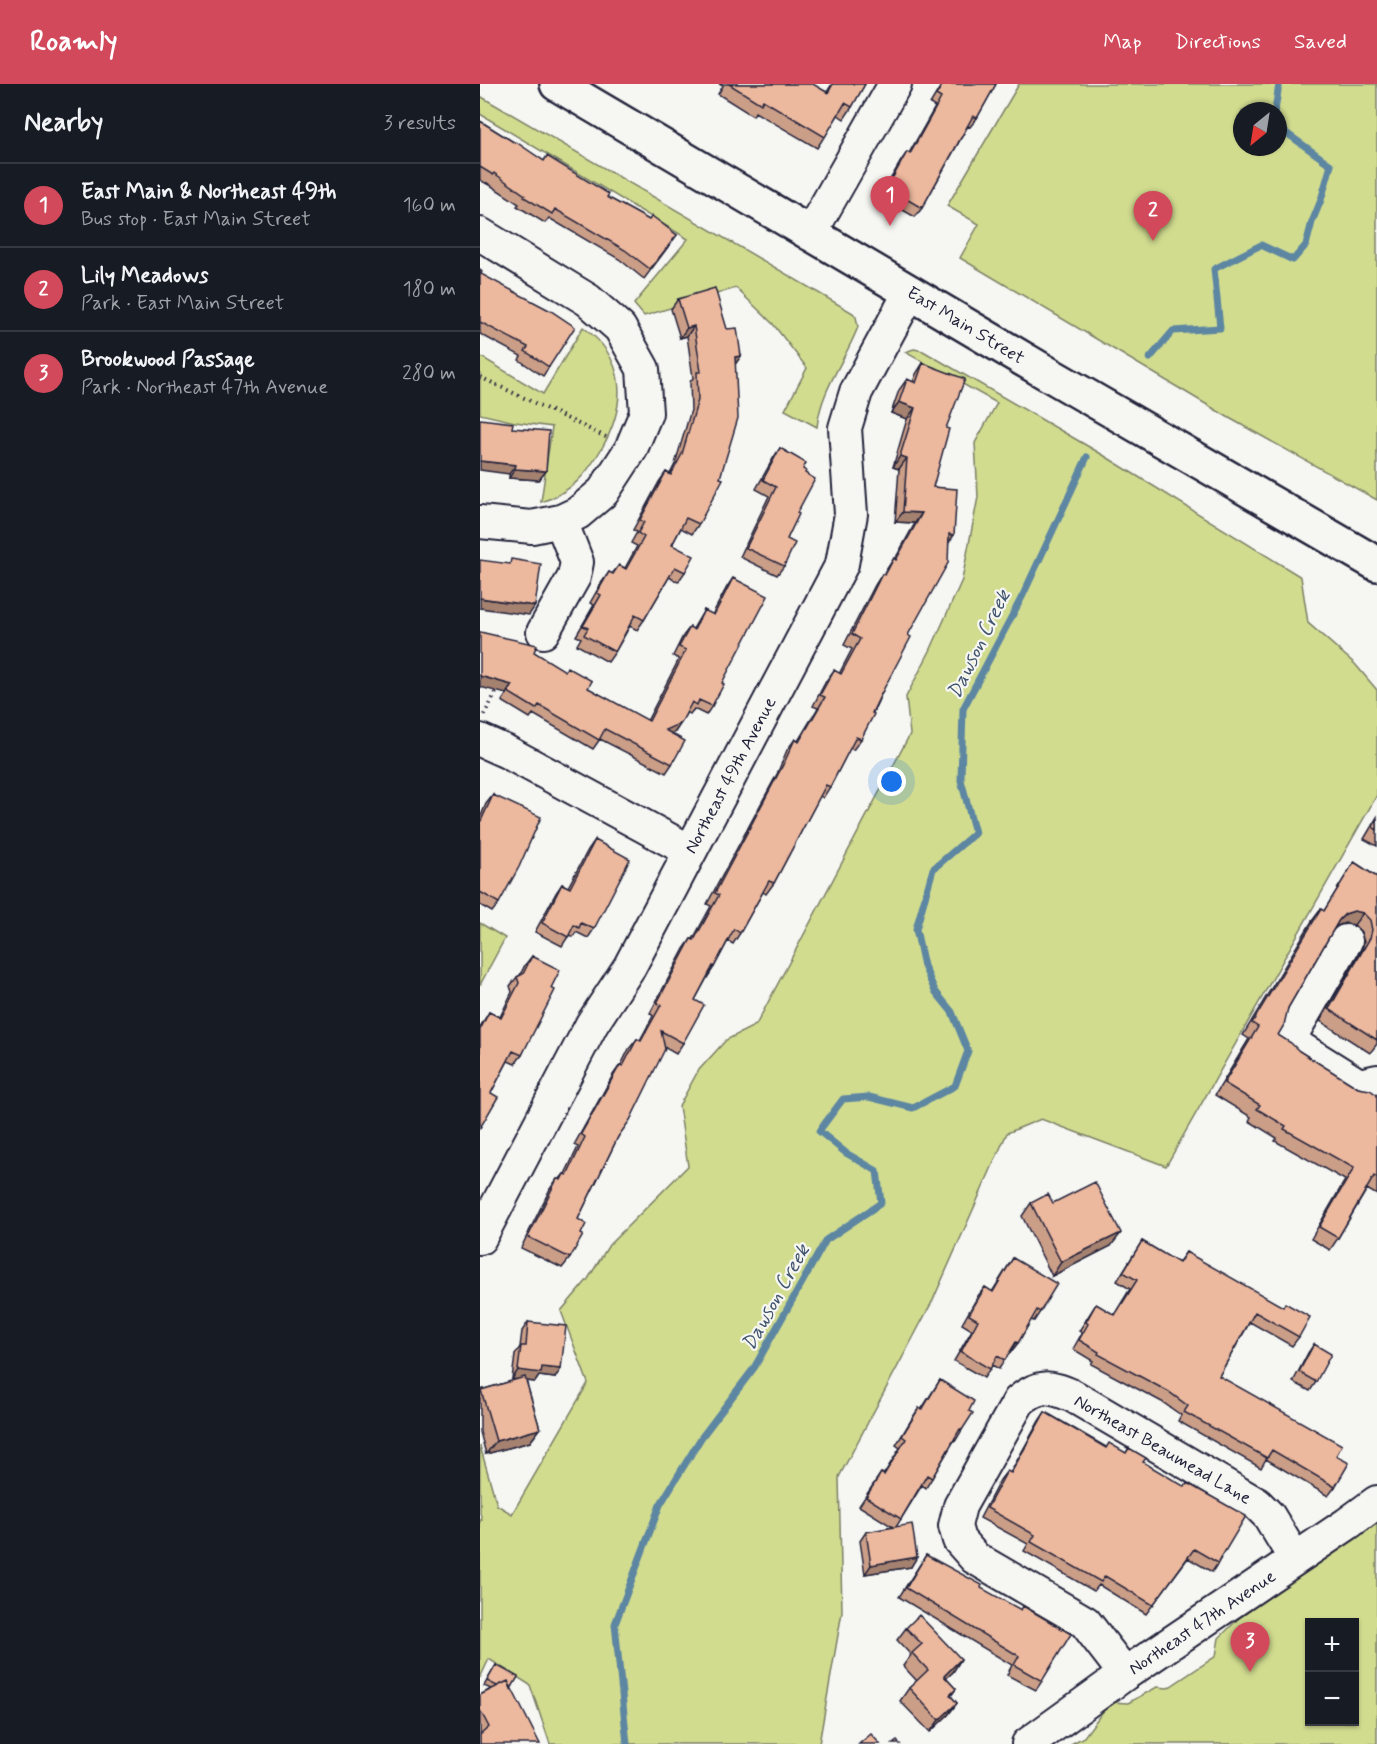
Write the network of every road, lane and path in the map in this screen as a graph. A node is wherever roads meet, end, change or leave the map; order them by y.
1 (557, 84) edge
2 (895, 84) edge
3 (480, 234) edge
4 (810, 234) junction
5 (910, 292) junction
6 (480, 377) edge
7 (631, 449) junction
8 (561, 521) junction
9 (480, 522) edge
10 (1377, 564) edge
11 (543, 632) dead end
12 (501, 685) edge
13 (480, 723) edge
14 (480, 740) edge
15 (690, 851) junction
16 (1346, 941) dead end
17 (1377, 1081) edge
18 (480, 1238) edge
19 (1377, 1502) edge
20 (1295, 1559) junction
21 (1125, 1674) junction
22 (1028, 1744) edge

1 - 4 main road, East Main Street
2 - 4 street
3 - 7 street
4 - 5 main road, East Main Street
5 - 10 main road, East Main Street
5 - 15 street, Northeast 49th Avenue
6 - 7 path
7 - 8 street
8 - 9 street
8 - 11 street
12 - 13 path
14 - 15 street
15 - 18 street, Northeast 49th Avenue
16 - 17 street
19 - 20 street, Northeast 47th Avenue
20 - 21 street, Northeast 47th Avenue
20 - 21 street, Northeast Beaumead Lane
21 - 22 street, Northeast 47th Avenue

